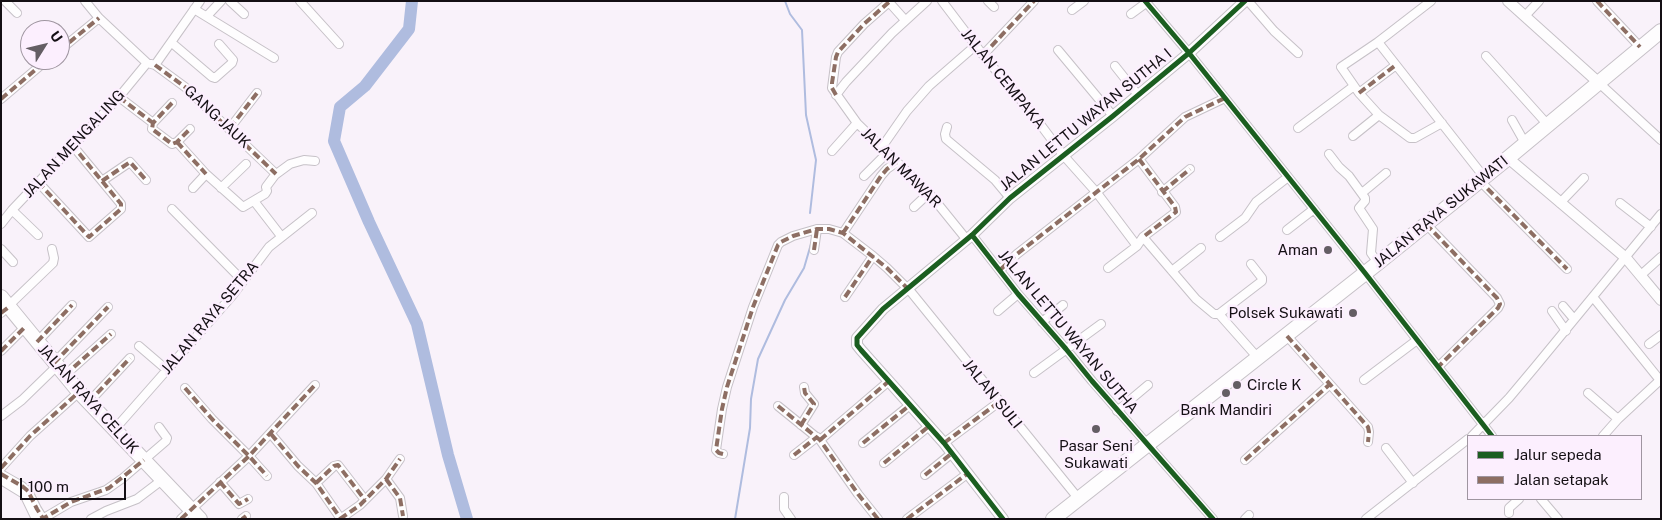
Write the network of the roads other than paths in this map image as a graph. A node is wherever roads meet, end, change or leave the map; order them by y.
1 (5, 1) edge
2 (85, 1) edge
3 (200, 1) edge
4 (220, 1) edge
5 (230, 1) edge
6 (300, 1) edge
7 (927, 1) edge
8 (942, 1) edge
9 (1034, 1) edge
10 (1084, 1) edge
11 (1246, 1) edge
12 (1432, 1) edge
13 (1508, 1) edge
14 (1539, 1) edge
15 (1597, 1) edge
16 (888, 2) edge
17 (1145, 2) edge
18 (194, 9) junction
19 (1072, 10) dead end
20 (17, 14) dead end
21 (244, 14) dead end
22 (1131, 14) dead end
23 (207, 16) junction
24 (1526, 16) junction
25 (99, 18) junction
26 (905, 20) junction
27 (1661, 31) edge
28 (70, 42) edge
29 (1378, 42) junction
30 (172, 43) junction
31 (219, 44) dead end
32 (339, 44) dead end
33 (975, 46) junction
34 (1640, 46) junction
35 (1058, 50) dead end
36 (1189, 53) junction
37 (1298, 53) dead end
38 (982, 55) junction
39 (1486, 56) dead end
40 (274, 58) dead end
41 (146, 63) junction
42 (155, 65) junction
43 (1396, 65) junction
44 (1115, 66) dead end
45 (35, 70) edge
46 (1598, 82) junction
47 (1356, 89) junction
48 (257, 93) dead end
49 (836, 95) junction
50 (1138, 95) junction
51 (119, 97) junction
52 (1225, 98) junction
53 (1, 99) edge
54 (172, 103) dead end
55 (1379, 115) junction
56 (1113, 116) junction
57 (1512, 120) dead end
58 (153, 123) junction
59 (856, 123) junction
60 (1442, 123) junction
61 (1548, 125) junction
62 (948, 127) dead end
63 (230, 128) junction
64 (1298, 128) dead end
65 (190, 129) dead end
66 (1353, 136) dead end
67 (1660, 136) edge
68 (177, 142) junction
69 (1526, 143) junction
70 (73, 146) junction
71 (884, 150) junction
72 (832, 151) dead end
73 (1329, 154) dead end
74 (1064, 156) junction
75 (1508, 158) junction
76 (1139, 159) junction
77 (315, 161) dead end
78 (897, 162) junction
79 (246, 164) dead end
80 (1190, 169) dead end
81 (1386, 173) dead end
82 (206, 174) junction
83 (276, 174) junction
84 (864, 176) dead end
85 (1288, 177) junction
86 (1481, 178) junction
87 (1584, 178) dead end
88 (146, 180) dead end
89 (102, 181) junction
90 (38, 182) junction
91 (193, 188) dead end
92 (221, 188) junction
93 (1162, 192) junction
94 (929, 193) junction
95 (1096, 193) junction
96 (1362, 193) junction
97 (1010, 198) junction
98 (254, 201) junction
99 (1560, 203) junction
100 (1620, 203) dead end
101 (914, 207) dead end
102 (172, 209) dead end
103 (1314, 209) junction
104 (12, 210) junction
105 (312, 214) dead end
106 (1661, 214) edge
107 (1, 224) edge
108 (1426, 224) junction
109 (1651, 227) junction
110 (817, 229) junction
111 (1287, 230) dead end
112 (843, 233) junction
113 (38, 235) dead end
114 (281, 236) junction
115 (1143, 237) junction
116 (1220, 237) dead end
117 (969, 238) junction
118 (1137, 246) junction
119 (1201, 248) dead end
120 (1, 249) edge
121 (52, 249) dead end
122 (814, 250) dead end
123 (873, 256) junction
124 (1661, 257) edge
125 (1626, 258) junction
126 (13, 262) dead end
127 (1378, 263) junction
128 (1251, 264) dead end
129 (1108, 268) dead end
130 (1566, 268) dead end
131 (1000, 270) junction
132 (1172, 271) junction
133 (1365, 273) junction
134 (1641, 276) junction
135 (242, 281) junction
136 (907, 288) junction
137 (1018, 294) junction
138 (845, 297) dead end
139 (1593, 297) junction
140 (1661, 300) edge
141 (72, 305) dead end
142 (1063, 305) dead end
143 (4, 306) edge
144 (1563, 306) dead end
145 (108, 307) dead end
146 (998, 310) dead end
147 (1552, 312) dead end
148 (1219, 314) junction
149 (1574, 319) junction
150 (1042, 322) junction
151 (1101, 324) dead end
152 (25, 327) junction
153 (1566, 331) junction
154 (111, 334) dead end
155 (1661, 335) edge
156 (1286, 336) junction
157 (1417, 340) junction
158 (37, 342) junction
159 (1649, 344) dead end
160 (139, 346) dead end
161 (1066, 349) junction
162 (1, 351) edge
163 (130, 358) dead end
164 (1258, 358) junction
165 (1438, 367) junction
166 (59, 368) junction
167 (167, 370) junction
168 (1034, 373) dead end
169 (1364, 380) dead end
170 (889, 381) junction
171 (315, 385) dead end
172 (1148, 385) dead end
173 (1329, 386) junction
174 (804, 387) dead end
175 (186, 388) dead end
176 (79, 392) junction
177 (1588, 393) dead end
178 (89, 402) junction
179 (998, 402) junction
180 (778, 406) dead end
181 (910, 406) junction
182 (1117, 411) junction
183 (1, 416) edge
184 (1618, 419) junction
185 (801, 425) junction
186 (1484, 426) junction
187 (159, 427) dead end
188 (928, 427) junction
189 (114, 430) junction
190 (271, 434) junction
191 (1473, 435) edge
192 (1491, 435) edge
193 (1604, 435) edge
194 (818, 438) junction
195 (1467, 440) edge
196 (1368, 442) dead end
197 (863, 443) dead end
198 (944, 443) junction
199 (1147, 444) junction
200 (1386, 448) dead end
201 (723, 454) dead end
202 (951, 454) junction
203 (794, 455) dead end
204 (249, 456) junction
205 (144, 460) junction
206 (400, 460) dead end
207 (1245, 460) dead end
208 (884, 463) dead end
209 (1, 468) edge
210 (1, 474) edge
211 (967, 474) junction
212 (925, 475) dead end
213 (267, 476) dead end
214 (386, 479) junction
215 (1, 480) edge
216 (162, 480) junction
217 (220, 482) junction
218 (316, 483) junction
219 (1413, 483) junction
220 (784, 497) dead end
221 (1078, 498) junction
222 (248, 499) dead end
223 (365, 500) junction
224 (1518, 500) edge
225 (1543, 500) edge
226 (1509, 513) dead end
227 (190, 516) edge
228 (403, 516) dead end
229 (36, 519) edge
230 (91, 519) edge
231 (341, 519) edge
232 (791, 519) edge
233 (878, 519) edge
234 (907, 519) edge
235 (1003, 519) edge
236 (1053, 519) edge
237 (1213, 519) edge
238 (1366, 519) edge
239 (1558, 519) edge

1 - 20 street
2 - 25 street
3 - 18 street
4 - 23 street
5 - 21 street
6 - 32 street
7 - 26 street
8 - 33 street, JALAN CEMPAKA
9 - 38 street
10 - 19 street
11 - 36 street, JALAN LETTU WAYAN SUTHA I
11 - 37 street
12 - 29 street
13 - 24 street
14 - 24 street
15 - 34 street
16 - 26 street
16 - 49 street
17 - 22 street
17 - 36 street
18 - 23 street
18 - 30 street
23 - 40 street
24 - 46 street
25 - 28 street
25 - 41 street
26 - 49 street
27 - 34 highway, JALAN RAYA SUKAWATI
29 - 43 street
29 - 47 street
30 - 31 street
30 - 42 street
33 - 38 street, JALAN CEMPAKA
33 - 71 street
34 - 46 highway, JALAN RAYA SUKAWATI
35 - 56 street
36 - 50 street, JALAN LETTU WAYAN SUTHA I
36 - 52 street
38 - 74 street, JALAN CEMPAKA
39 - 61 street
41 - 42 street
41 - 51 street, JALAN MENGALING
42 - 63 street, GANG JAUK
43 - 47 street
43 - 60 street
44 - 50 street
45 - 53 street
46 - 61 highway, JALAN RAYA SUKAWATI
46 - 67 street
47 - 55 street
47 - 64 street
48 - 63 street
49 - 59 street, JALAN MAWAR
50 - 56 street, JALAN LETTU WAYAN SUTHA I
51 - 58 street
51 - 70 street, JALAN MENGALING
52 - 76 street
52 - 85 street
54 - 58 street
55 - 60 street
55 - 66 street
56 - 74 street, JALAN LETTU WAYAN SUTHA I
57 - 69 street
58 - 68 street
59 - 71 street, JALAN MAWAR
59 - 72 street
60 - 86 street
61 - 69 highway, JALAN RAYA SUKAWATI
62 - 97 street
63 - 83 street, GANG JAUK
65 - 68 street
68 - 82 street
69 - 75 highway, JALAN RAYA SUKAWATI
70 - 89 street
70 - 90 street, JALAN MENGALING
71 - 78 street, JALAN MAWAR
71 - 84 street
73 - 96 street
74 - 95 street, JALAN CEMPAKA
74 - 97 street, JALAN LETTU WAYAN SUTHA I
75 - 86 highway, JALAN RAYA SUKAWATI
75 - 99 street
76 - 93 street
76 - 95 street
77 - 83 street
78 - 94 street, JALAN MAWAR
78 - 112 street
79 - 92 street
80 - 93 street
81 - 96 street
82 - 91 street
82 - 92 street
83 - 98 street
85 - 103 street
85 - 116 street
86 - 108 highway, JALAN RAYA SUKAWATI
86 - 130 street
87 - 99 street
88 - 89 street
89 - 90 street
90 - 104 street, JALAN MENGALING
92 - 98 street
93 - 115 street
94 - 101 street
94 - 117 street, JALAN MAWAR
95 - 118 street, JALAN CEMPAKA
95 - 131 street
96 - 127 street
97 - 117 street, JALAN LETTU WAYAN SUTHA I
98 - 114 street
99 - 125 street
100 - 109 street
102 - 135 street
103 - 111 street
103 - 133 street
104 - 107 street, JALAN MENGALING
104 - 113 street
105 - 114 street, JALAN RAYA SETRA
106 - 109 street
108 - 127 highway, JALAN RAYA SUKAWATI
108 - 165 street
109 - 125 street
110 - 112 street
110 - 122 street
110 - 201 street
112 - 123 street, JALAN SULI
114 - 135 street, JALAN RAYA SETRA
115 - 118 street
115 - 132 street
117 - 131 street, JALAN LETTU WAYAN SUTHA
117 - 136 street, JALAN LETTU WAYAN SUTHA I
118 - 129 street
119 - 132 street
120 - 126 street
121 - 143 street
123 - 136 street, JALAN SULI
123 - 138 street
124 - 134 street
125 - 134 street
125 - 139 street
127 - 133 highway, JALAN RAYA SUKAWATI
128 - 148 street
131 - 137 street, JALAN LETTU WAYAN SUTHA
132 - 148 street
133 - 156 highway, JALAN RAYA SUKAWATI
133 - 157 street
134 - 140 street
135 - 167 street, JALAN RAYA SETRA
136 - 170 street, JALAN LETTU WAYAN SUTHA I
136 - 179 street, JALAN SULI
137 - 146 street
137 - 150 street, JALAN LETTU WAYAN SUTHA
139 - 149 street
139 - 184 street
141 - 158 street
142 - 150 street
143 - 152 highway, JALAN RAYA CELUK
144 - 149 street
145 - 166 street
147 - 153 street
148 - 164 street
149 - 153 street
150 - 161 street, JALAN LETTU WAYAN SUTHA
151 - 161 street
152 - 158 highway, JALAN RAYA CELUK
152 - 162 street
153 - 186 street
154 - 166 street
155 - 159 street
156 - 164 highway, JALAN RAYA SUKAWATI
156 - 173 street
157 - 165 street
157 - 169 street
158 - 166 highway, JALAN RAYA CELUK
160 - 167 street
161 - 168 street
161 - 182 street, JALAN LETTU WAYAN SUTHA
163 - 178 street
164 - 199 highway, JALAN RAYA SUKAWATI
165 - 186 street
166 - 176 highway, JALAN RAYA CELUK
166 - 183 street
167 - 189 street, JALAN RAYA SETRA
170 - 181 street
170 - 194 street
171 - 190 street
172 - 182 street
173 - 196 street
173 - 207 street
174 - 185 street
175 - 204 street
176 - 178 highway, JALAN RAYA CELUK
176 - 209 street
177 - 184 street
178 - 189 highway, JALAN RAYA CELUK
179 - 198 street
179 - 221 street, JALAN SULI
180 - 185 street
181 - 188 street
181 - 197 street
182 - 199 street, JALAN LETTU WAYAN SUTHA
184 - 193 street
185 - 194 street
186 - 191 street
186 - 192 street
187 - 205 street
188 - 198 street
188 - 208 street
189 - 205 highway, JALAN RAYA CELUK
190 - 204 street
190 - 218 street
194 - 203 street
194 - 233 street
195 - 219 street
198 - 202 street
199 - 221 highway, JALAN RAYA SUKAWATI
199 - 237 street, JALAN LETTU WAYAN SUTHA
200 - 219 street
202 - 211 street
202 - 212 street
204 - 213 street
204 - 217 street
205 - 210 street
205 - 216 highway, JALAN RAYA CELUK
206 - 214 street
211 - 234 street
211 - 235 street
214 - 223 street
214 - 228 street
215 - 229 street
216 - 227 highway, JALAN RAYA CELUK
216 - 230 street
217 - 222 street
217 - 227 street
218 - 223 street
218 - 231 street
219 - 238 street
220 - 232 street
221 - 236 highway, JALAN RAYA SUKAWATI
223 - 231 street
224 - 226 street
225 - 239 street

